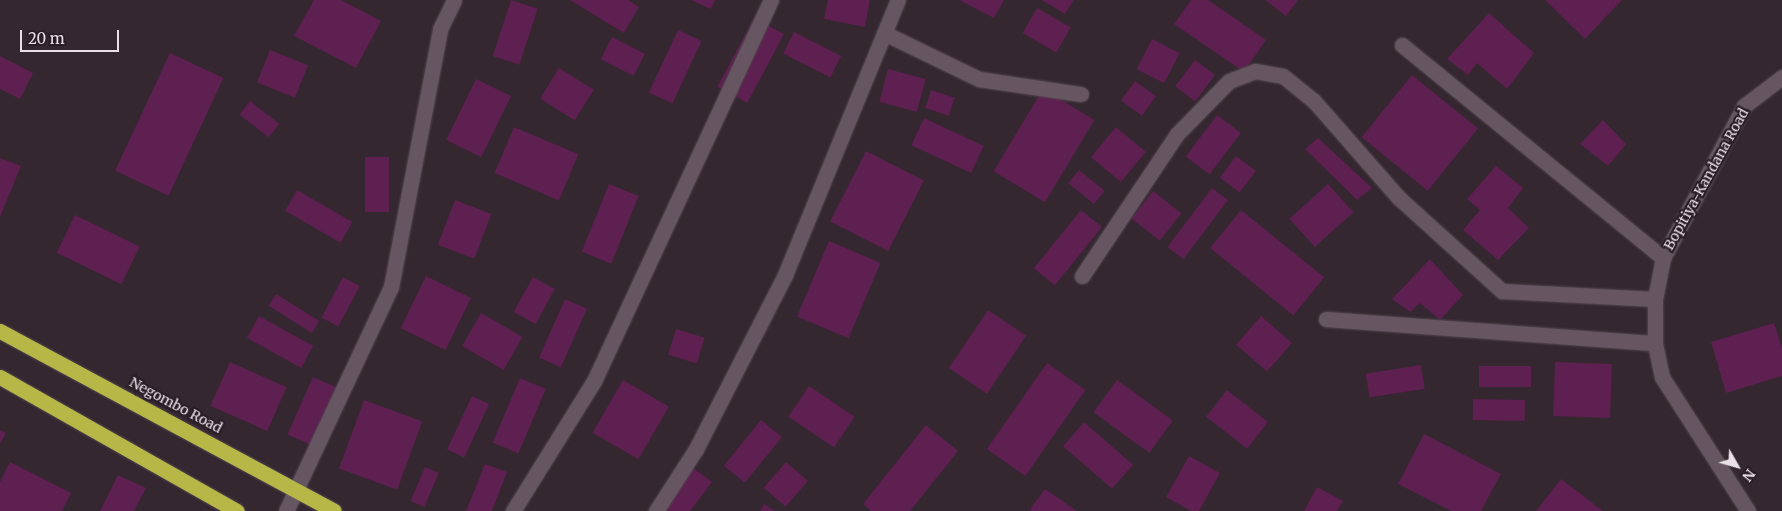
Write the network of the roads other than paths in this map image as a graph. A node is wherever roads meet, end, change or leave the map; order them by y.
1 (454, 0) edge
2 (771, 0) edge
3 (898, 0) edge
4 (884, 33) junction
5 (1402, 45) dead end
6 (1782, 77) edge
7 (1081, 94) dead end
8 (1663, 258) junction
9 (1082, 276) dead end
10 (1655, 299) junction
11 (1326, 319) dead end
12 (0, 331) edge
13 (1655, 343) junction
14 (0, 377) edge
15 (296, 489) junction
16 (237, 511) edge
17 (286, 511) edge
18 (334, 511) edge
19 (513, 511) edge
20 (656, 511) edge
21 (1748, 511) edge

1 - 15 street
2 - 19 street
3 - 4 street
4 - 7 street
4 - 20 street
5 - 8 street
6 - 8 street, Bopitiya-Kandana Road
8 - 10 street, Bopitiya-Kandana Road
9 - 10 street
10 - 13 street, Bopitiya-Kandana Road
11 - 13 street
12 - 15 highway, Negombo Road
13 - 21 street, Bopitiya-Kandana Road
14 - 16 highway
15 - 17 street
15 - 18 highway, Negombo Road

